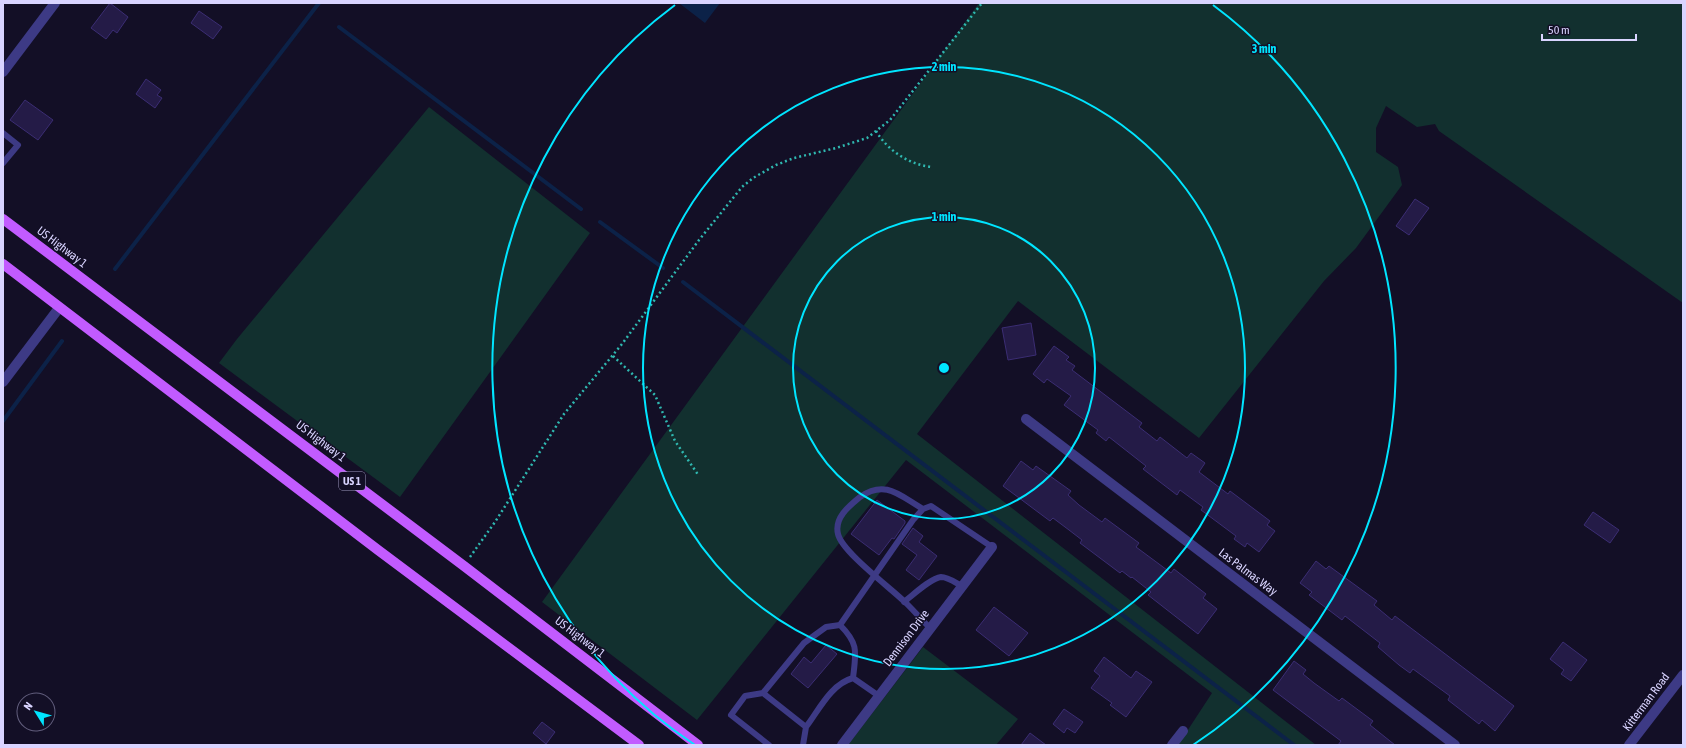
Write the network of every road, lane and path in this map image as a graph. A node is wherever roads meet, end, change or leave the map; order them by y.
1 (55, 3) edge
2 (982, 3) edge
3 (3, 72) edge
4 (876, 131) junction
5 (3, 133) edge
6 (3, 163) edge
7 (932, 167) dead end
8 (3, 219) edge
9 (3, 264) edge
10 (59, 308) junction
11 (613, 356) junction
12 (3, 382) edge
13 (1026, 419) dead end
14 (699, 476) dead end
15 (923, 509) junction
16 (992, 546) joint
17 (464, 566) junction
18 (874, 575) junction
19 (962, 586) junction
20 (904, 602) junction
21 (840, 625) junction
22 (930, 628) junction
23 (1683, 675) edge
24 (853, 678) junction
25 (763, 693) junction
26 (879, 696) junction
27 (806, 727) junction
28 (1183, 731) dead end
29 (640, 745) edge
30 (698, 745) edge
31 (769, 745) edge
32 (803, 745) edge
33 (842, 745) edge
34 (1172, 745) edge
35 (1455, 745) edge
36 (1629, 745) edge

1 - 3 street
2 - 4 path
4 - 7 path
4 - 11 path
5 - 6 lane
8 - 17 main road, US Highway 1 / US 1
9 - 10 main road
10 - 12 street
10 - 29 main road
11 - 14 path
11 - 17 path
13 - 35 street, Las Palmas Way
15 - 16 lane
15 - 18 lane
15 - 18 lane
16 - 19 street, Dennison Drive
17 - 30 main road, US Highway 1 / US 1
18 - 20 lane
18 - 21 lane
19 - 20 lane
19 - 22 street, Dennison Drive
20 - 22 lane
21 - 24 lane
21 - 25 lane
22 - 26 street, Dennison Drive
23 - 36 street, Kitterman Road
24 - 26 lane
24 - 27 lane
25 - 27 lane
25 - 31 lane
26 - 33 street, Dennison Drive
27 - 32 lane
28 - 34 street

